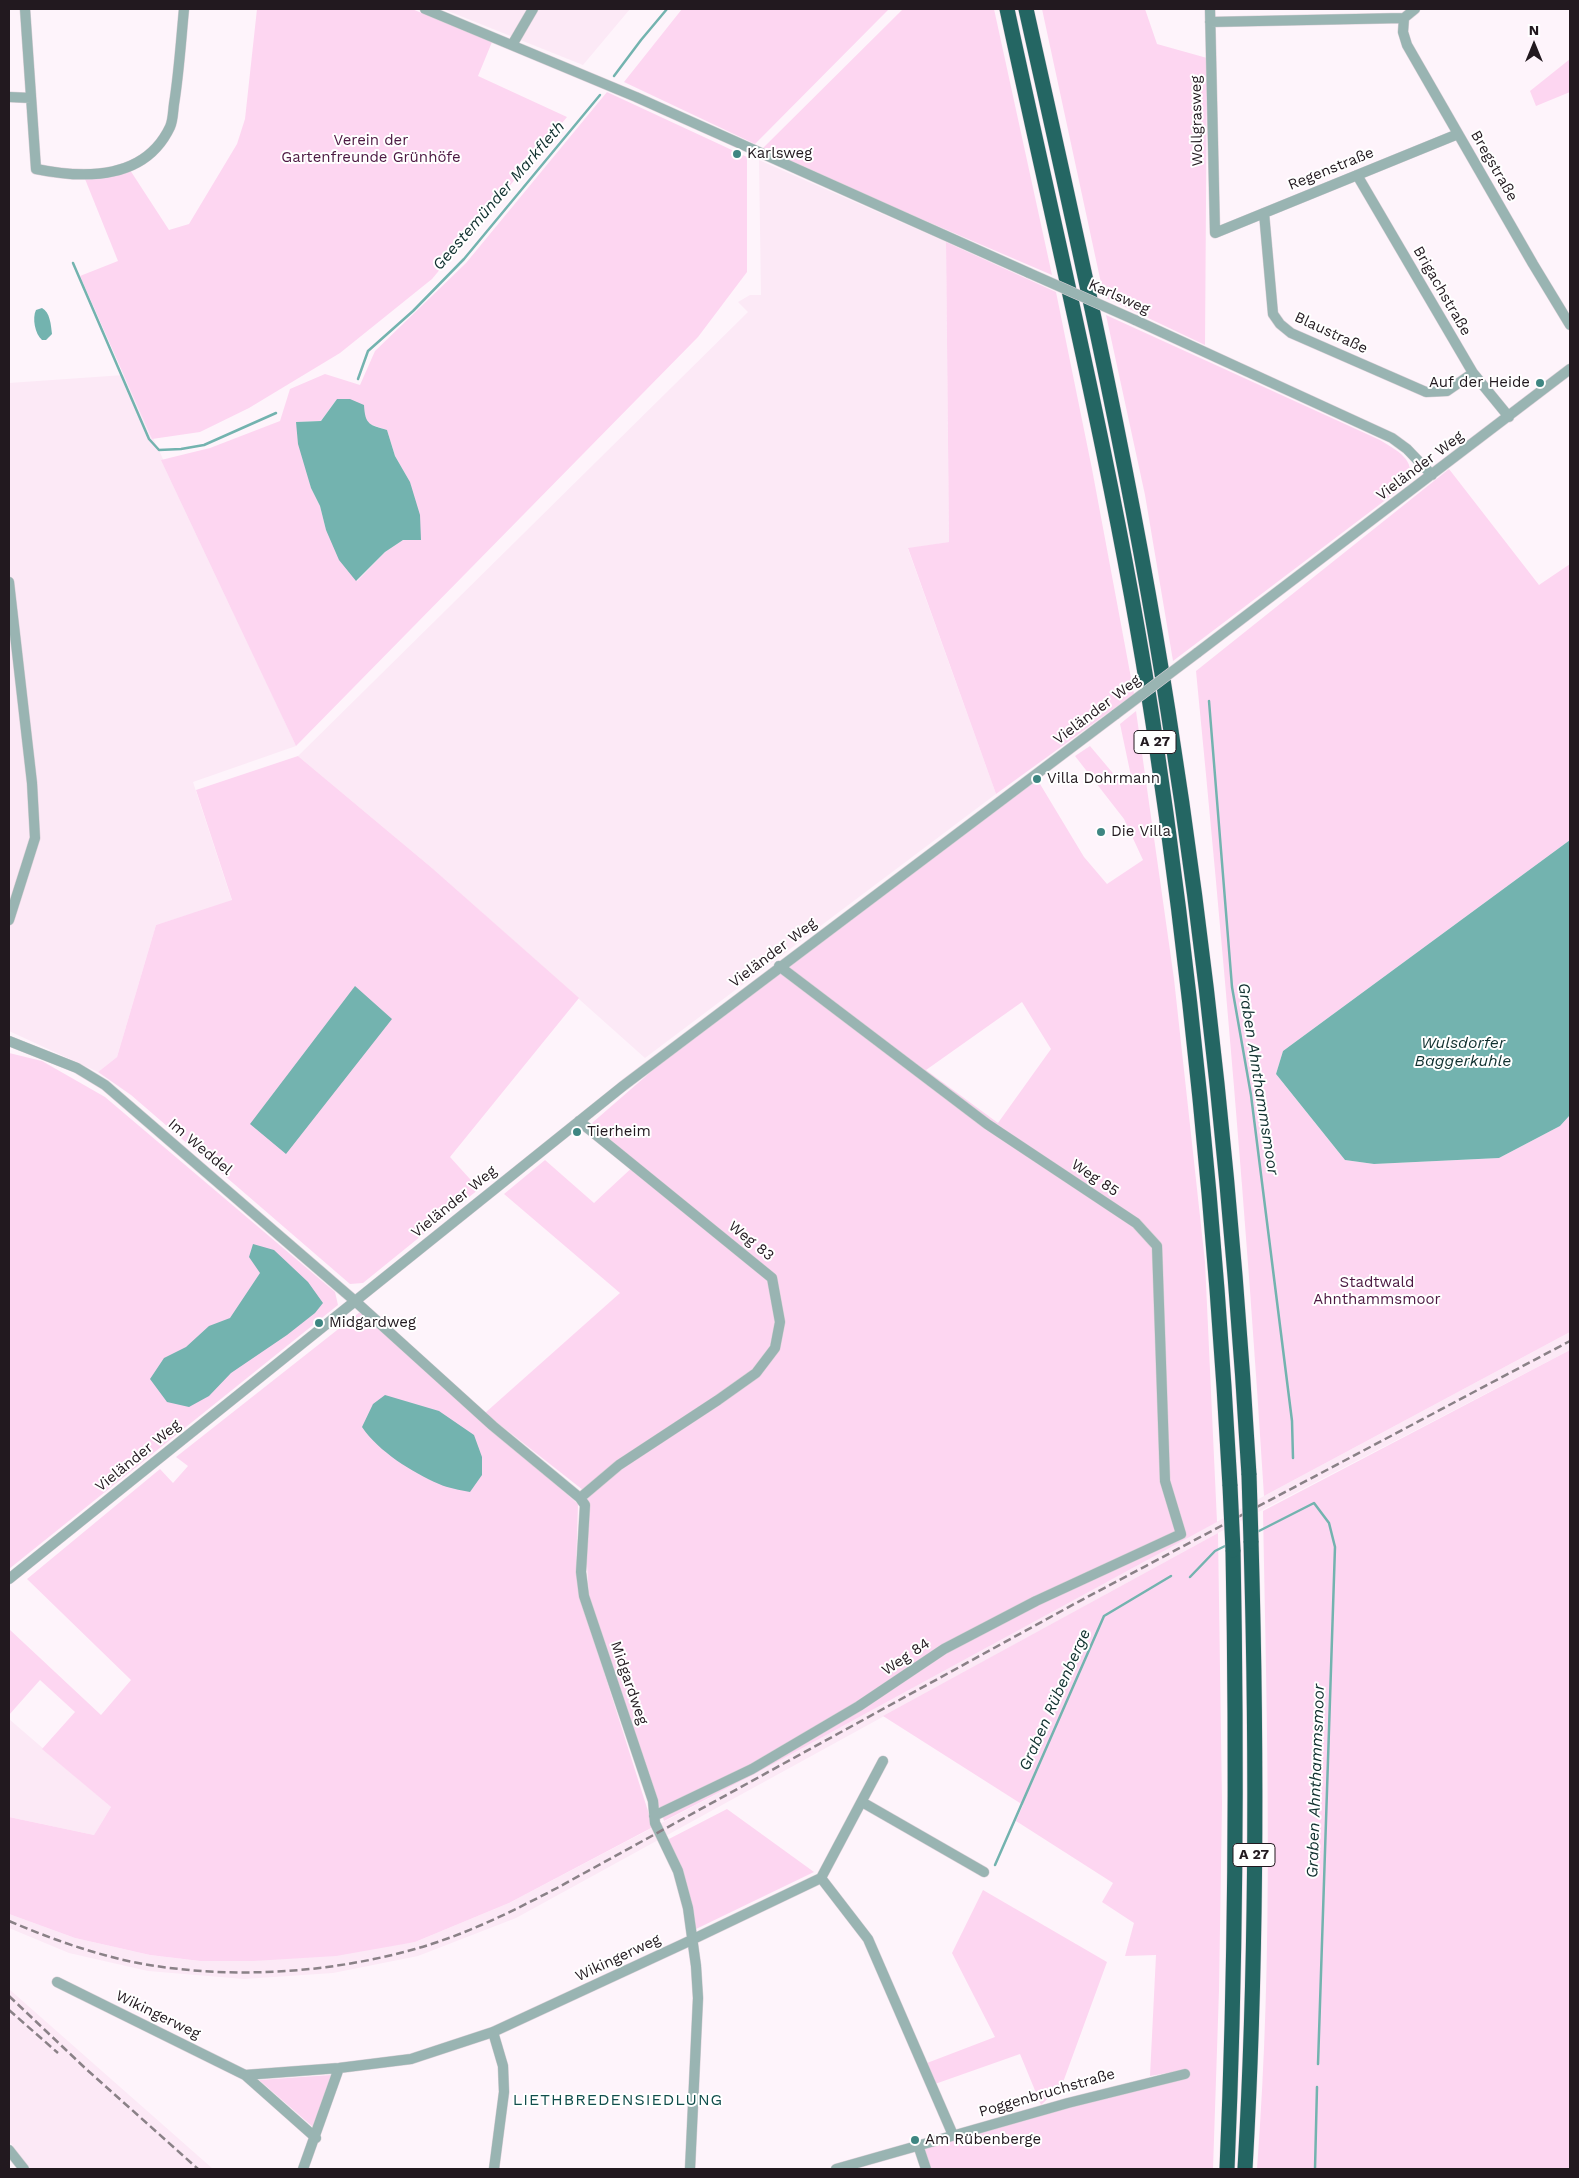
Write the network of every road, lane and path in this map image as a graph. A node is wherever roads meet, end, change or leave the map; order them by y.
1 (25, 9) edge
2 (184, 9) edge
3 (424, 9) edge
4 (533, 9) edge
5 (1007, 9) edge
6 (1026, 9) edge
7 (1210, 9) edge
8 (1415, 9) edge
9 (1404, 18) junction
10 (1210, 22) junction
11 (512, 45) junction
12 (9, 97) edge
13 (30, 98) junction
14 (1458, 134) junction
15 (1357, 175) junction
16 (1264, 212) junction
17 (1215, 232) joint
18 (1570, 325) edge
19 (1570, 369) edge
20 (1473, 373) junction
21 (1509, 417) junction
22 (1432, 475) junction
23 (9, 582) edge
24 (9, 920) edge
25 (779, 966) junction
26 (9, 1041) edge
27 (579, 1121) junction
28 (355, 1301) junction
29 (580, 1498) junction
30 (1181, 1534) joint
31 (9, 1579) edge
32 (884, 1761) dead end
33 (862, 1802) junction
34 (654, 1816) junction
35 (984, 1872) dead end
36 (821, 1878) junction
37 (693, 1939) junction
38 (57, 1982) dead end
39 (493, 2032) junction
40 (339, 2068) junction
41 (245, 2074) junction
42 (1185, 2074) dead end
43 (953, 2135) junction
44 (316, 2138) junction
45 (918, 2145) junction
46 (9, 2150) edge
47 (24, 2169) edge
48 (303, 2169) edge
49 (494, 2169) edge
50 (690, 2169) edge
51 (836, 2169) edge
52 (926, 2169) edge
53 (1227, 2169) edge
54 (1245, 2169) edge

1 - 13 street
2 - 13 street
3 - 11 street, Karlsweg
4 - 11 street
5 - 53 highway, A 27, bridge
6 - 54 highway, A 27, bridge
7 - 10 street, Wollgrasweg
8 - 9 street
9 - 10 street
9 - 14 street, Bregstraße
10 - 17 street, Wollgrasweg
11 - 22 street, Karlsweg, bridge
12 - 13 street
14 - 15 street, Regenstraße
14 - 18 street, Bregstraße
15 - 16 street, Regenstraße
15 - 20 street, Brigachstraße
16 - 17 street, Regenstraße
16 - 20 street, Blaustraße
19 - 21 street, Vieländer Weg
20 - 21 street, Brigachstraße
21 - 22 street, Vieländer Weg
22 - 25 street, Vieländer Weg, bridge
23 - 24 street
25 - 27 street, Vieländer Weg
25 - 30 street, Weg 85
26 - 28 street, Im Weddel
27 - 28 street, Vieländer Weg
27 - 29 street, Weg 83
28 - 29 street
28 - 31 street, Vieländer Weg
29 - 34 street, Midgardweg
30 - 34 street, Weg 84
32 - 33 street
33 - 35 street
33 - 36 street
34 - 37 street, Midgardweg
36 - 37 street, Wikingerweg
36 - 43 street
37 - 39 street, Wikingerweg
37 - 50 street, Midgardweg
38 - 41 street, Wikingerweg
39 - 40 street, Wikingerweg
39 - 49 street
40 - 41 street, Wikingerweg
40 - 44 street
41 - 44 street, Wikingerweg
42 - 43 street, Poggenbruchstraße
43 - 45 street, Poggenbruchstraße
44 - 48 street
45 - 51 street, Poggenbruchstraße
45 - 52 street
46 - 47 street

